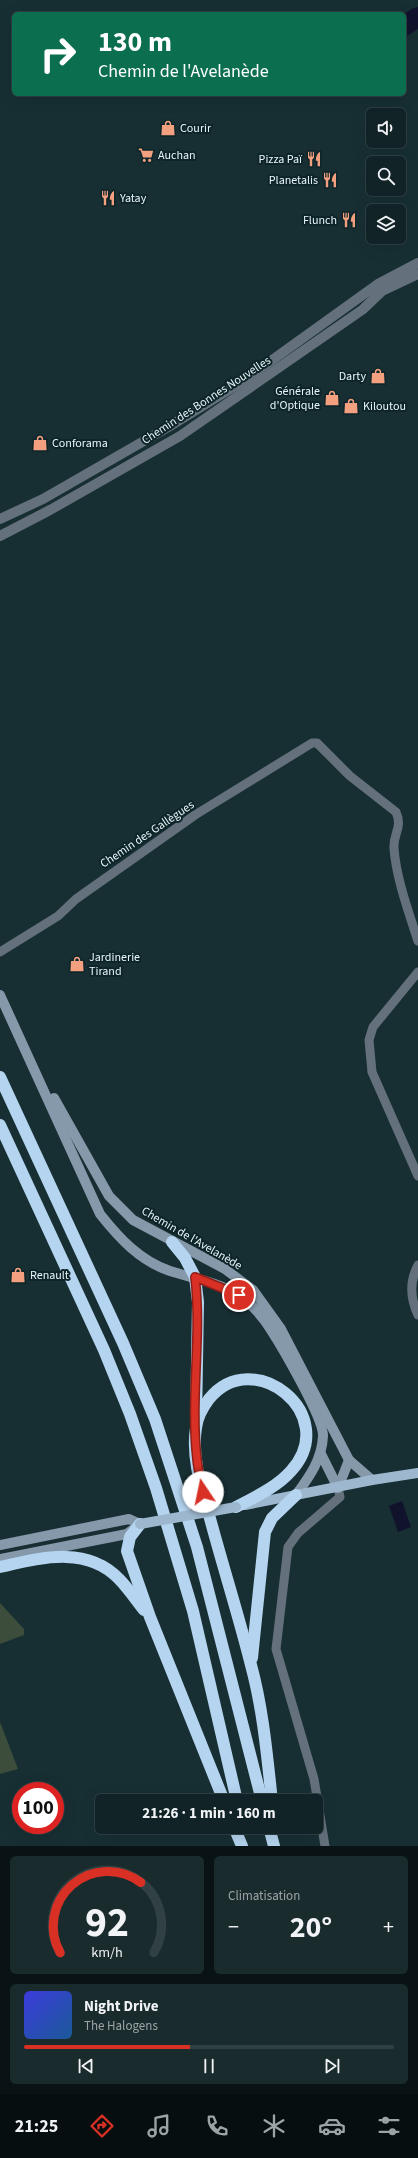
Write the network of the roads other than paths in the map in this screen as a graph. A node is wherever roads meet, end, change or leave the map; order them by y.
1 (418, 263) edge
2 (418, 274) edge
3 (0, 519) edge
4 (0, 536) edge
5 (418, 941) edge
6 (0, 952) edge
7 (418, 972) edge
8 (0, 996) edge
9 (21, 1039) junction
10 (0, 1077) edge
11 (0, 1125) edge
12 (418, 1176) edge
13 (172, 1242) junction
14 (418, 1265) edge
15 (195, 1277) junction
16 (418, 1315) edge
17 (196, 1428) junction
18 (322, 1454) junction
19 (349, 1460) junction
20 (418, 1473) edge
21 (372, 1480) junction
22 (338, 1488) junction
23 (296, 1495) junction
24 (236, 1507) junction
25 (140, 1524) junction
26 (0, 1545) edge
27 (0, 1559) edge
28 (0, 1567) edge
29 (150, 1617) junction
30 (252, 1666) junction
31 (221, 1794) edge
32 (235, 1794) edge
33 (260, 1794) edge
34 (271, 1794) edge
35 (237, 1834) edge
36 (244, 1834) edge
37 (271, 1834) edge
38 (276, 1834) edge
39 (242, 1846) edge
40 (247, 1846) edge
41 (274, 1846) edge
42 (277, 1846) edge
43 (325, 1846) edge

1 - 3 street, Chemin des Bonnes Nouvelles
2 - 4 street, Chemin des Bonnes Nouvelles
5 - 6 street, Chemin des Gallègues
7 - 12 street
8 - 9 main road, Chemin de l'Avelanède
9 - 13 main road, Chemin de l'Avelanède
9 - 15 main road, Chemin de l'Avelanède
10 - 33 highway
11 - 32 highway
13 - 15 highway
13 - 19 main road, Chemin de l'Avelanède
14 - 16 street
15 - 17 highway
15 - 18 main road, Chemin de l'Avelanède
17 - 24 highway
17 - 30 highway
18 - 22 main road, Chemin de l'Avelanède
18 - 23 main road, Chemin de l'Avelanède
19 - 21 main road, Chemin de l'Avelanède
19 - 22 main road
20 - 21 main road
21 - 22 main road
22 - 23 main road
22 - 43 street
23 - 24 main road
23 - 30 highway
24 - 25 main road, bridge
25 - 26 main road
25 - 27 main road
25 - 29 highway
28 - 29 highway
29 - 31 highway
30 - 34 highway
35 - 39 highway
36 - 40 highway
37 - 41 highway
38 - 42 highway

